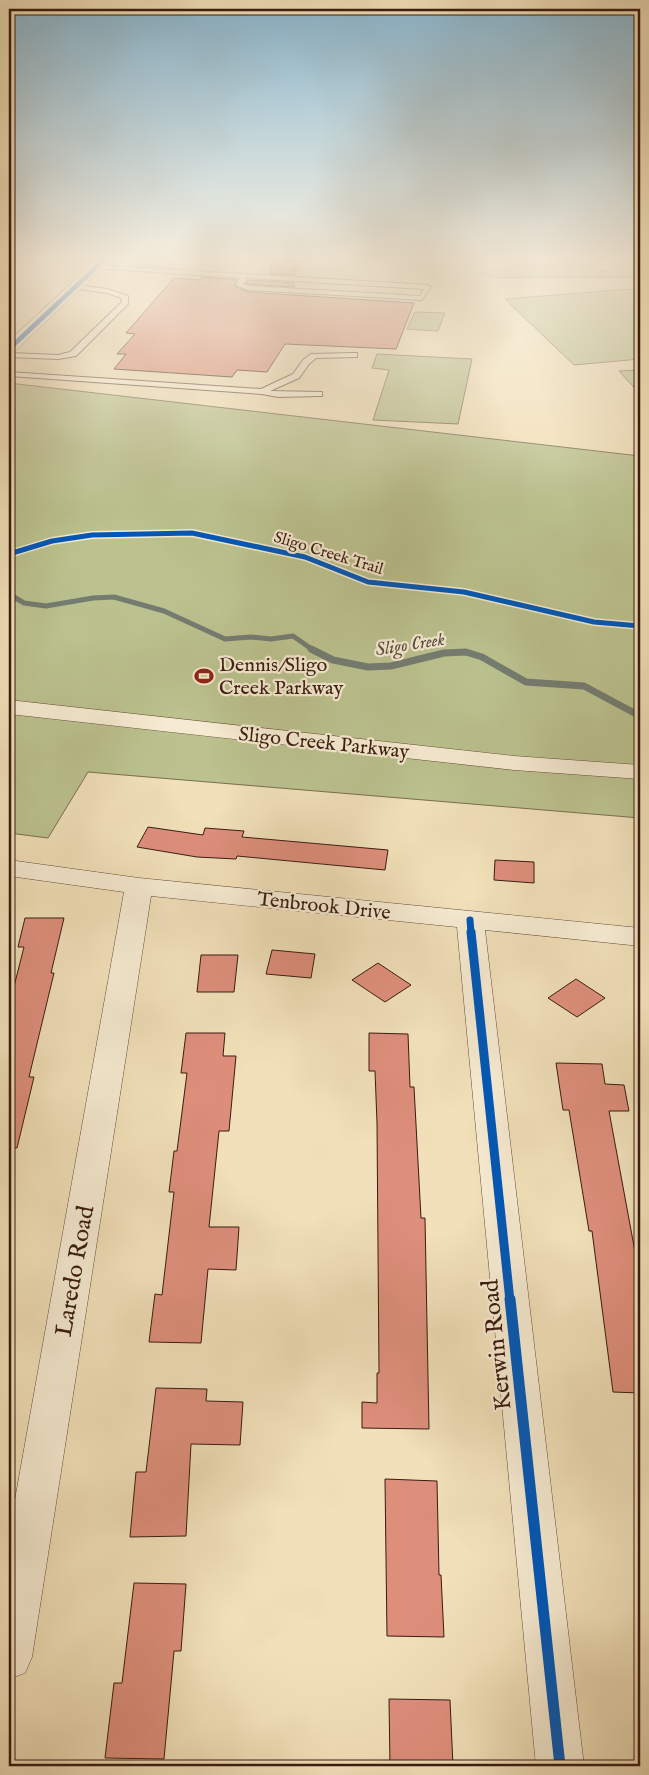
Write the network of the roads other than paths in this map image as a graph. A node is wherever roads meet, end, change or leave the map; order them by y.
1 (83, 344) edge
2 (9, 355) edge
3 (354, 355) dead end
4 (9, 374) edge
5 (291, 379) junction
6 (262, 392) junction
7 (310, 394) junction
8 (319, 394) dead end
9 (9, 707) edge
10 (640, 772) edge
11 (9, 868) edge
12 (139, 886) junction
13 (470, 920) junction
14 (640, 937) edge
15 (9, 1657) edge
16 (560, 1766) edge

1 - 2 lane
3 - 5 lane
4 - 6 lane
5 - 6 lane
5 - 7 lane
6 - 7 lane
7 - 8 lane
9 - 10 street, Sligo Creek Parkway
11 - 12 street, Tenbrook Drive
12 - 13 street, Tenbrook Drive
12 - 15 street, Laredo Road
13 - 14 street, Tenbrook Drive
13 - 16 street, Kerwin Road

